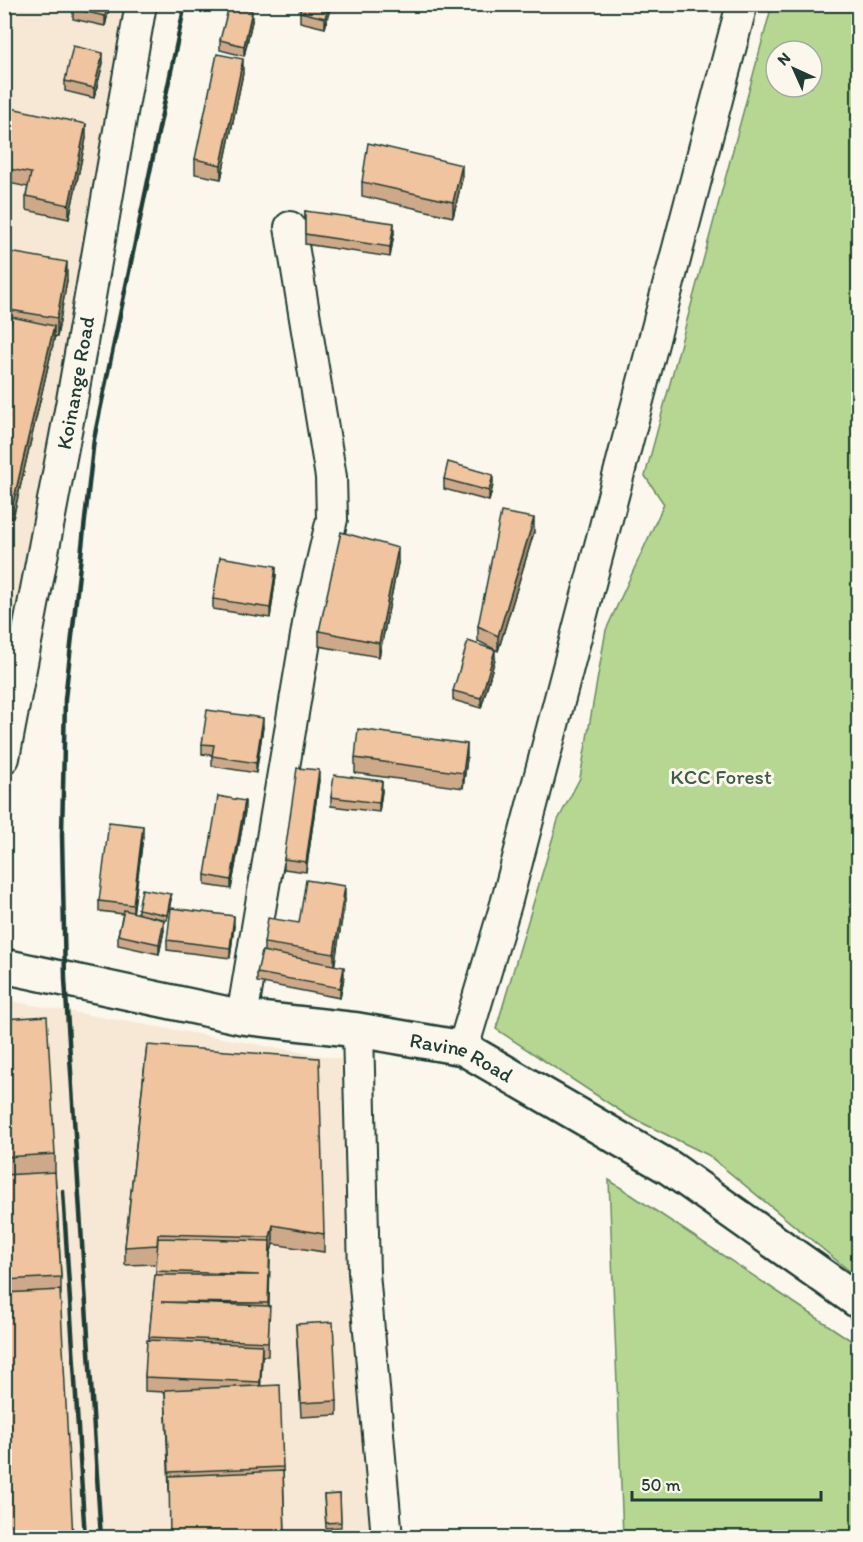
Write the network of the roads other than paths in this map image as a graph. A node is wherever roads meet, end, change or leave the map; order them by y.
1 (141, 4) edge
2 (742, 4) edge
3 (290, 227) dead end
4 (4, 758) edge
5 (4, 966) edge
6 (242, 1017) junction
7 (358, 1030) junction
8 (463, 1048) junction
9 (858, 1301) edge
10 (387, 1538) edge

1 - 4 street, Koinange Road
2 - 8 street
3 - 6 street
5 - 6 street, Ravine Road
6 - 7 street, Ravine Road
7 - 8 street, Ravine Road
7 - 10 street
8 - 9 street, Ravine Road

